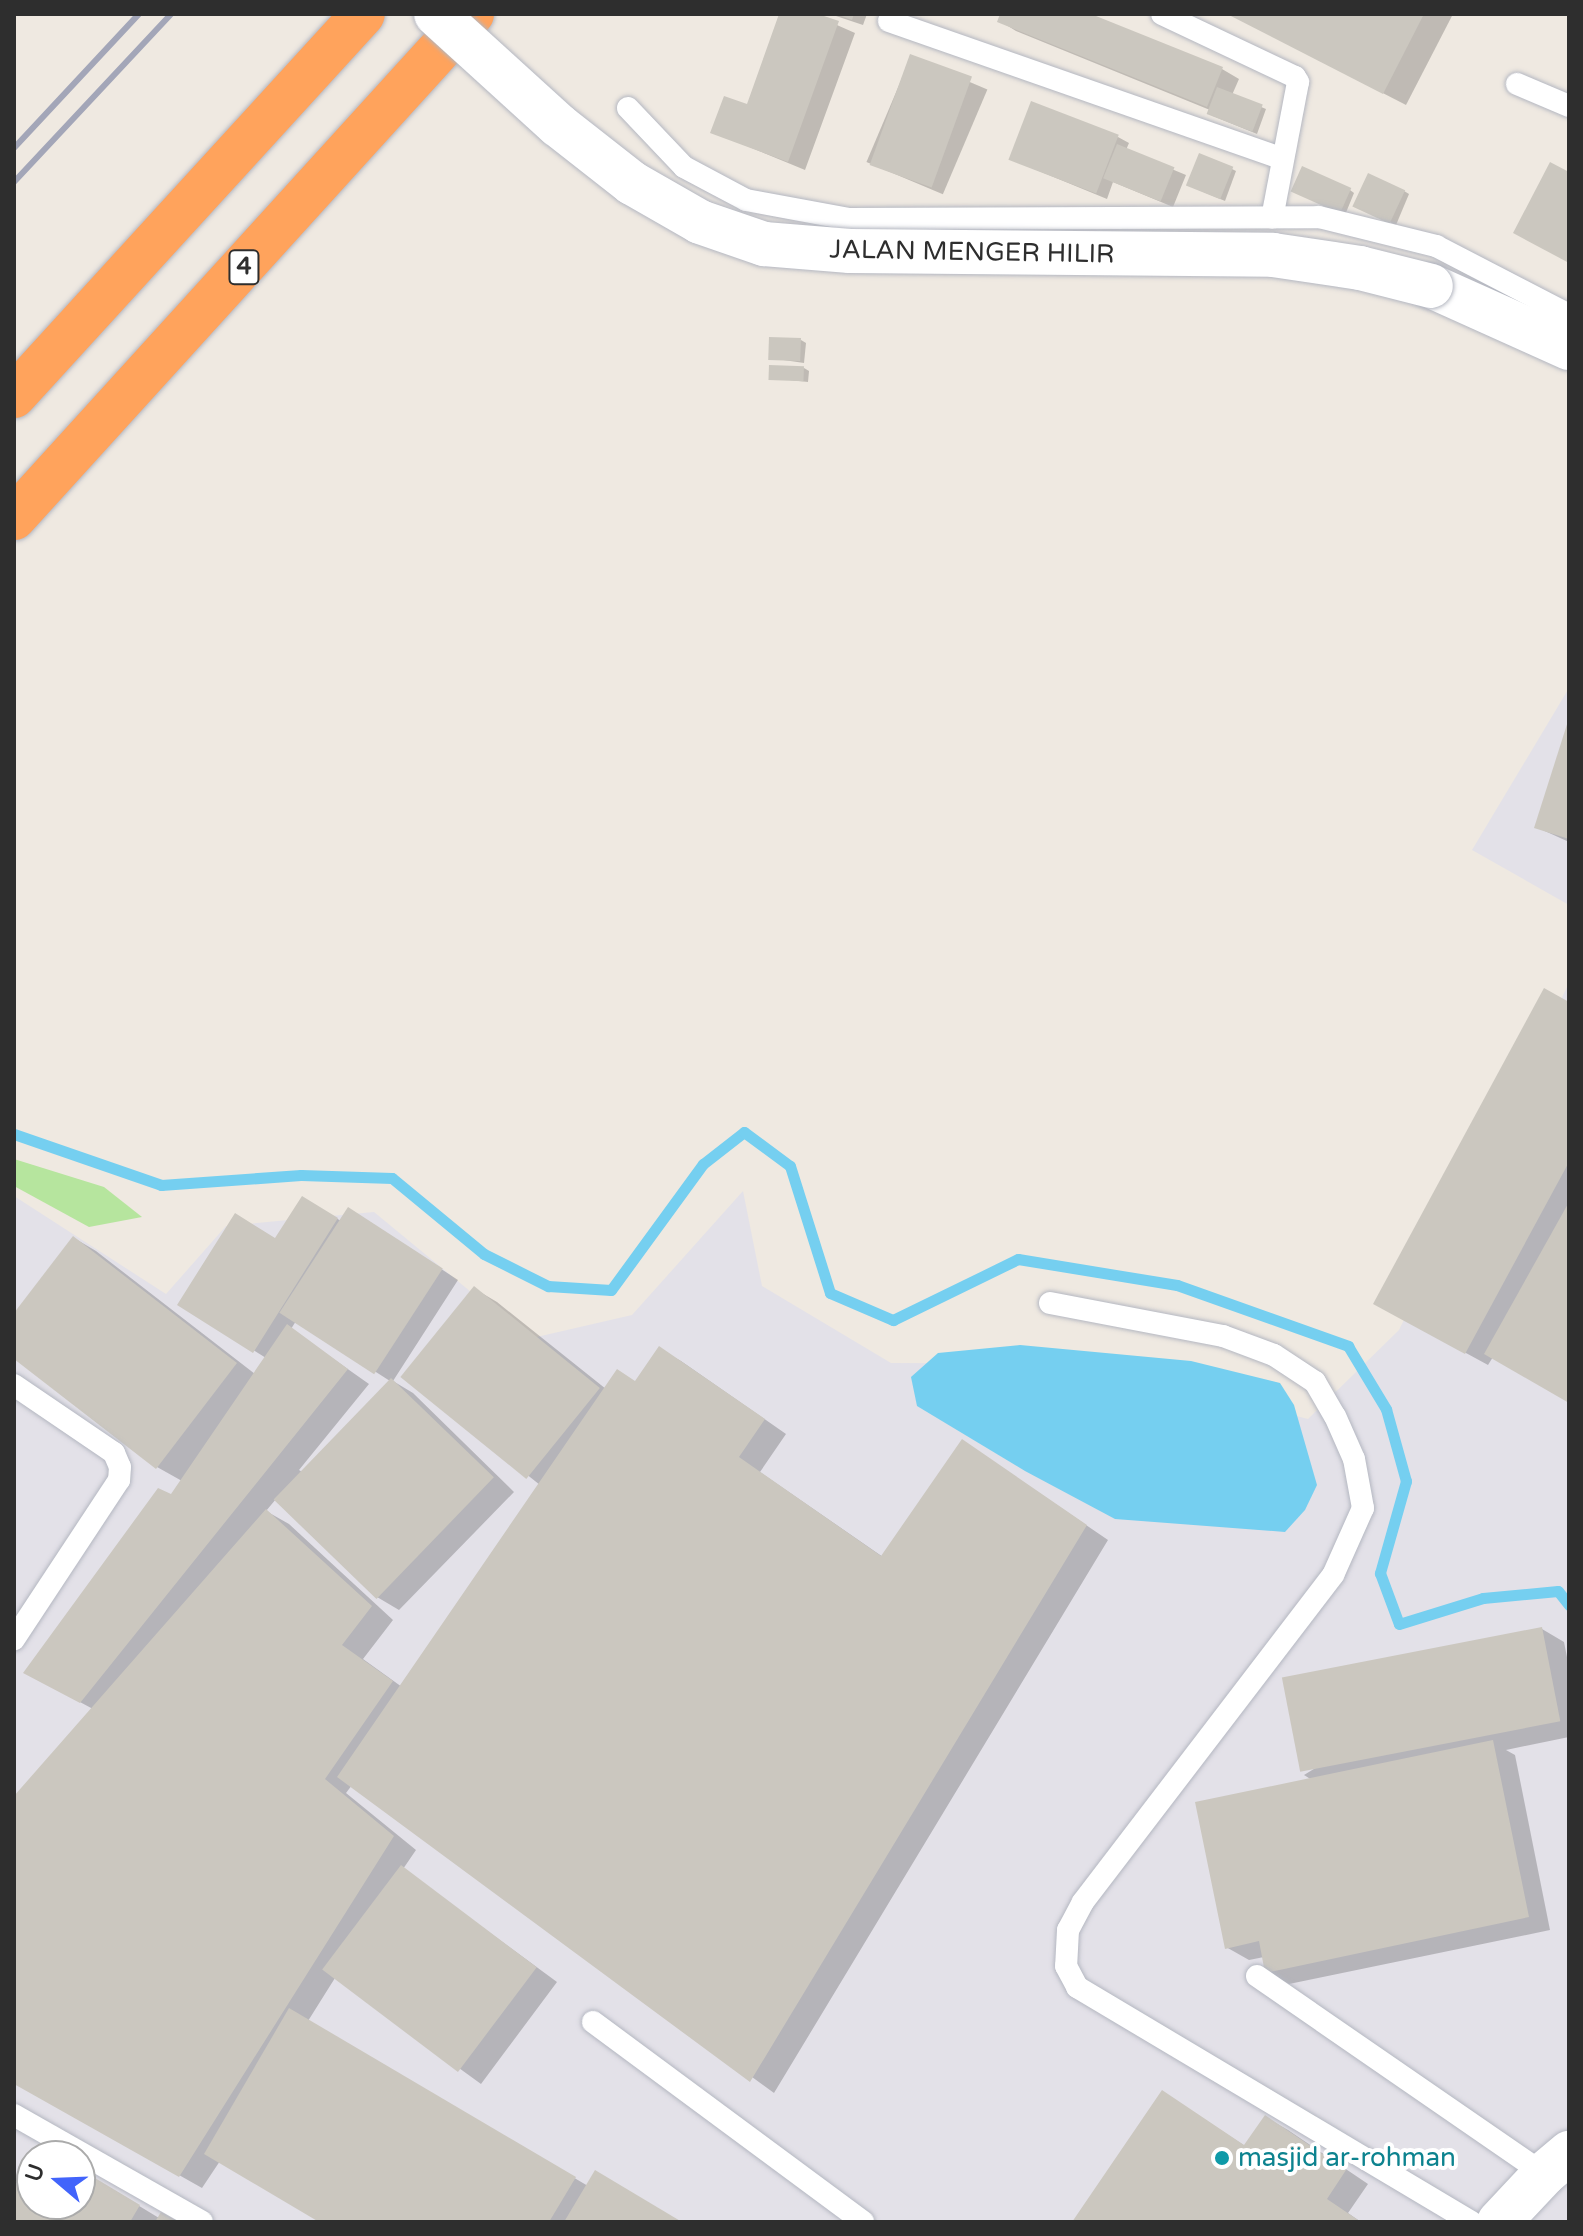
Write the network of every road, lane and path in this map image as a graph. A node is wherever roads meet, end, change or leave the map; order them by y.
1 (363, 14) edge
2 (436, 14) edge
3 (472, 14) edge
4 (1162, 14) edge
5 (889, 21) dead end
6 (1517, 84) dead end
7 (1569, 106) edge
8 (628, 108) dead end
9 (1283, 159) junction
10 (1272, 218) junction
11 (1569, 315) edge
12 (1569, 348) edge
13 (14, 396) edge
14 (14, 518) edge
15 (1050, 1303) dead end
16 (14, 1385) edge
17 (14, 1639) edge
18 (1257, 1976) dead end
19 (593, 2022) dead end
20 (14, 2115) edge
21 (1556, 2164) edge
22 (202, 2222) edge
23 (863, 2222) edge
24 (1471, 2222) edge
25 (1499, 2222) edge

1 - 13 highway
2 - 12 street, JALAN MENGER HILIR, bridge
3 - 14 highway, 4
4 - 9 lane
5 - 9 lane
6 - 7 lane
8 - 10 lane
9 - 10 lane
10 - 11 lane
15 - 24 lane
16 - 17 lane
18 - 21 lane
19 - 23 lane
20 - 22 lane
21 - 25 street

